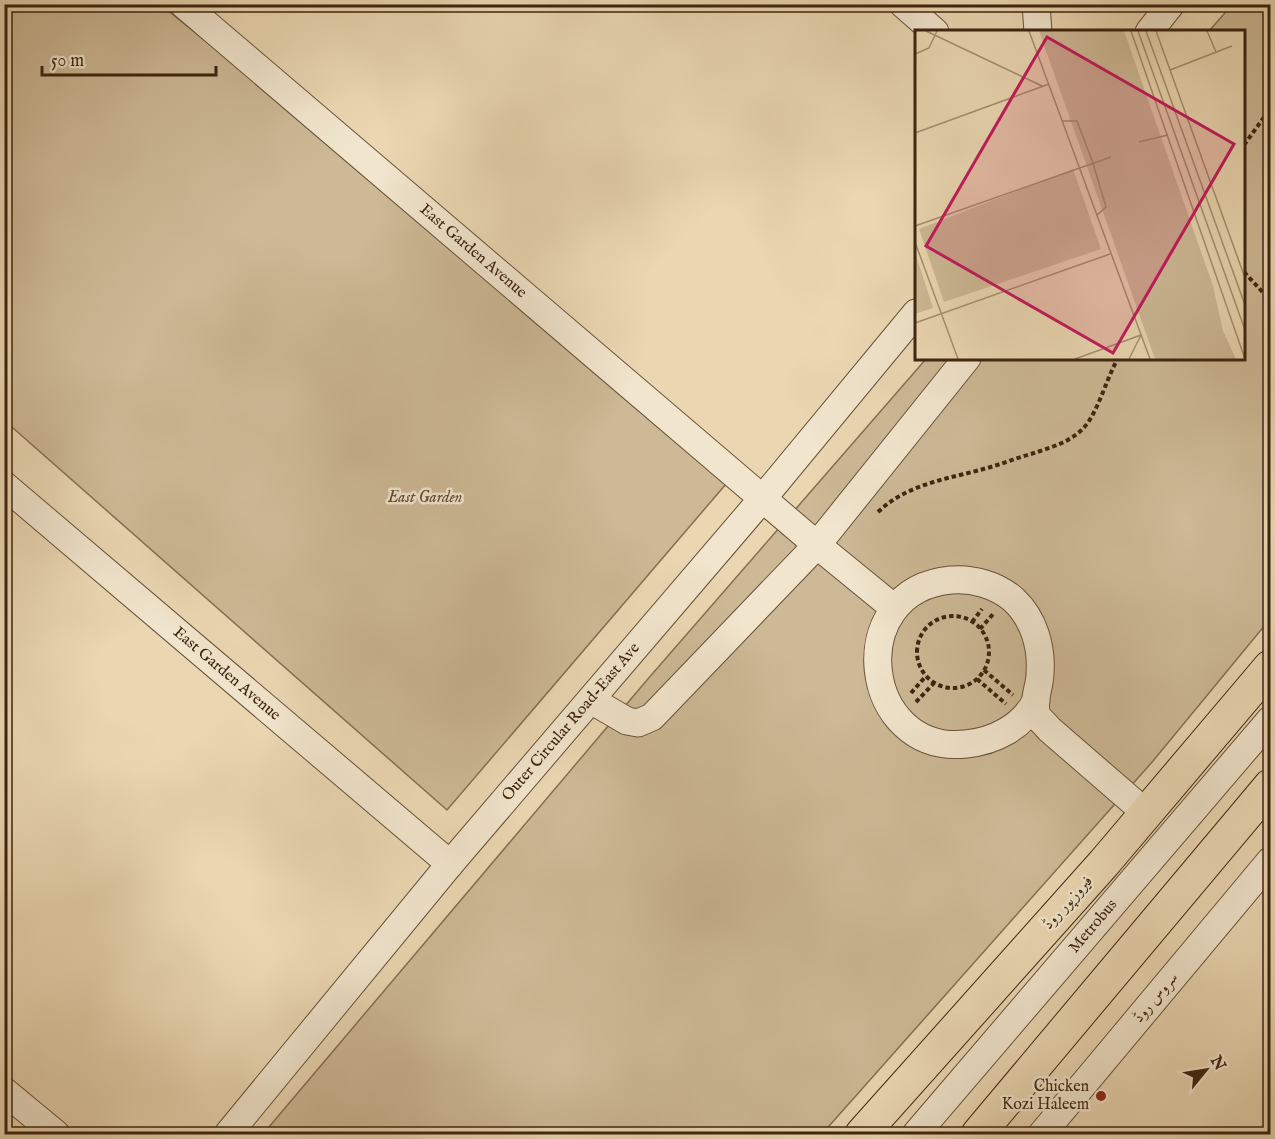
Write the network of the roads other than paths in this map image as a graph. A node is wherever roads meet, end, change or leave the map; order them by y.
1 (183, 4) edge
2 (903, 4) edge
3 (1036, 4) edge
4 (1172, 4) edge
5 (933, 30) edge
6 (1038, 30) edge
7 (1151, 30) edge
8 (915, 314) edge
9 (965, 360) edge
10 (4, 485) edge
11 (762, 498) junction
12 (817, 545) junction
13 (894, 608) junction
14 (1270, 667) edge
15 (591, 700) junction
16 (1025, 715) junction
17 (1270, 720) edge
18 (1270, 786) edge
19 (1141, 818) junction
20 (1270, 861) edge
21 (450, 864) junction
22 (4, 1091) edge
23 (56, 1134) edge
24 (228, 1134) edge
25 (862, 1134) edge
26 (916, 1134) edge
27 (978, 1134) edge
28 (1042, 1134) edge

1 - 11 street, East Garden Avenue
2 - 5 street
3 - 6 street
4 - 7 street
8 - 11 street, Outer Circular Road-East Ave
9 - 12 street
10 - 21 street, East Garden Avenue
11 - 12 street, East Garden Avenue
11 - 15 street, Outer Circular Road-East Ave
12 - 13 street, East Garden Avenue
12 - 15 street
13 - 16 street
13 - 16 street
14 - 19 main road, فیروزپور روڈ
15 - 21 street, Outer Circular Road-East Ave
16 - 19 street
17 - 26 street, Metrobus
18 - 27 main road
19 - 25 main road, فیروزپور روڈ
20 - 28 street, سروس روڈ
21 - 24 street, Outer Circular Road-East Ave
22 - 23 street

